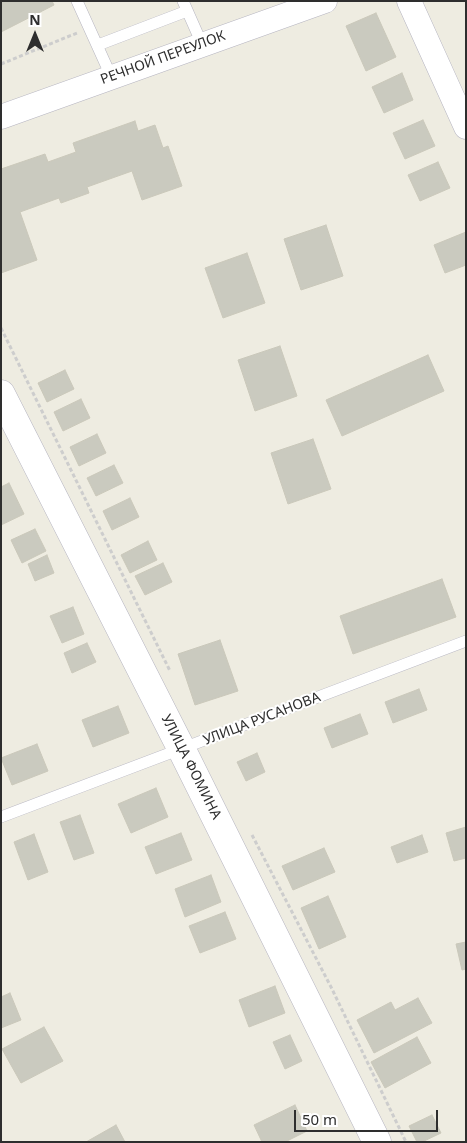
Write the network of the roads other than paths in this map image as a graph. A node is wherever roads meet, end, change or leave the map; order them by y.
1 (77, 1) edge
2 (325, 1) edge
3 (409, 1) edge
4 (185, 6) edge
5 (202, 44) junction
6 (98, 45) junction
7 (111, 76) junction
8 (1, 117) edge
9 (466, 127) edge
10 (1, 394) edge
11 (466, 641) edge
12 (181, 748) junction
13 (1, 817) edge
14 (377, 1142) edge

1 - 6 lane
2 - 5 street, РЕЧНОЙ ПЕРЕУЛОК
3 - 9 street
4 - 5 lane
4 - 6 lane
5 - 7 street, РЕЧНОЙ ПЕРЕУЛОК
6 - 7 lane
7 - 8 street, РЕЧНОЙ ПЕРЕУЛОК
10 - 12 street, УЛИЦА ФОМИНА
11 - 12 lane, УЛИЦА РУСАНОВА
12 - 13 lane, УЛИЦА РУСАНОВА
12 - 14 street, УЛИЦА ФОМИНА

